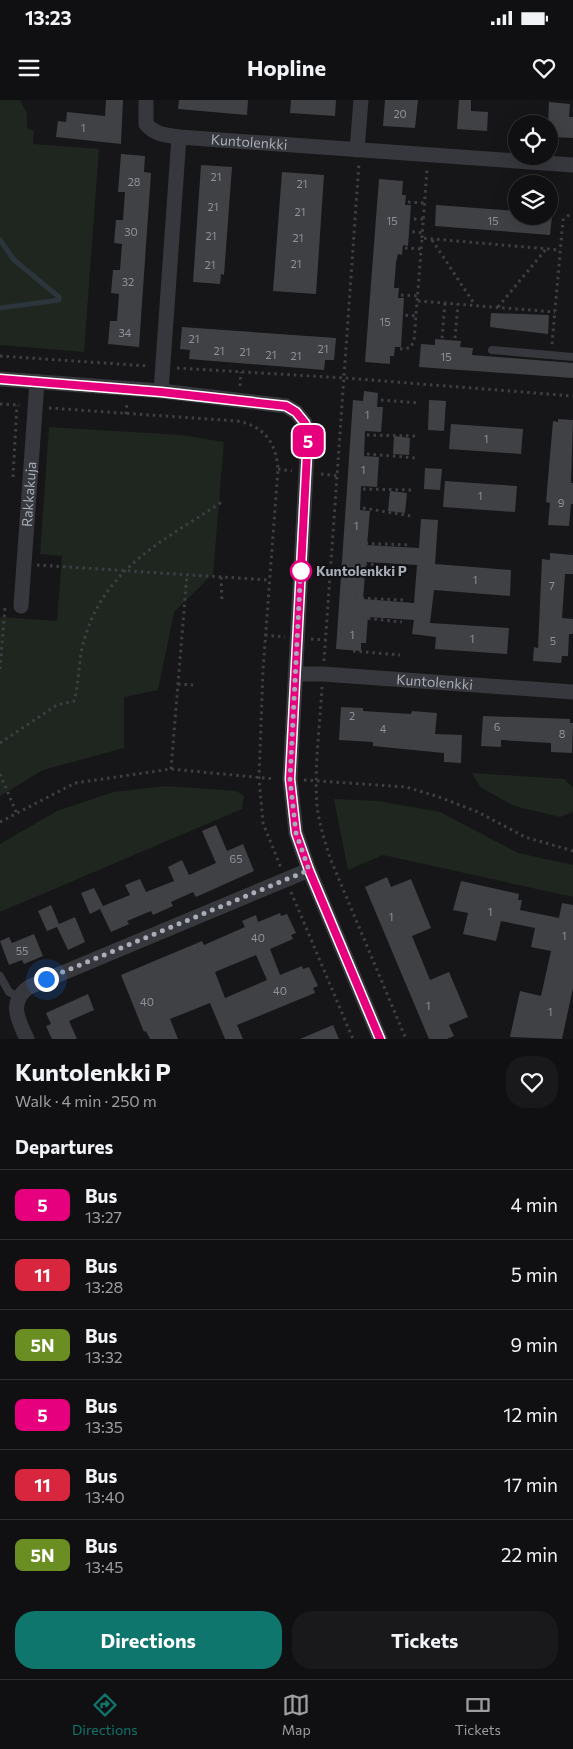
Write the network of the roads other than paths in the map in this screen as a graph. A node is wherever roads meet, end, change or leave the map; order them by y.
1 (146, 100) edge
2 (361, 100) edge
3 (179, 136) junction
4 (358, 150) junction
5 (573, 165) edge
6 (492, 350) dead end
7 (573, 357) edge
8 (0, 380) edge
9 (37, 382) junction
10 (161, 392) junction
11 (21, 606) dead end
12 (295, 674) junction
13 (573, 692) edge
14 (309, 870) junction
15 (0, 976) edge
16 (19, 996) junction
17 (27, 1039) edge
18 (380, 1039) edge

1 - 3 street, Kuntolenkki
2 - 4 street
3 - 4 street, Kuntolenkki
3 - 10 street
4 - 5 street, Kuntolenkki
6 - 7 lane
8 - 9 street
9 - 10 street
9 - 11 street, Rakkakuja
10 - 12 street
12 - 13 street, Kuntolenkki
12 - 14 street
14 - 16 street
14 - 18 street
15 - 16 lane
16 - 17 street

